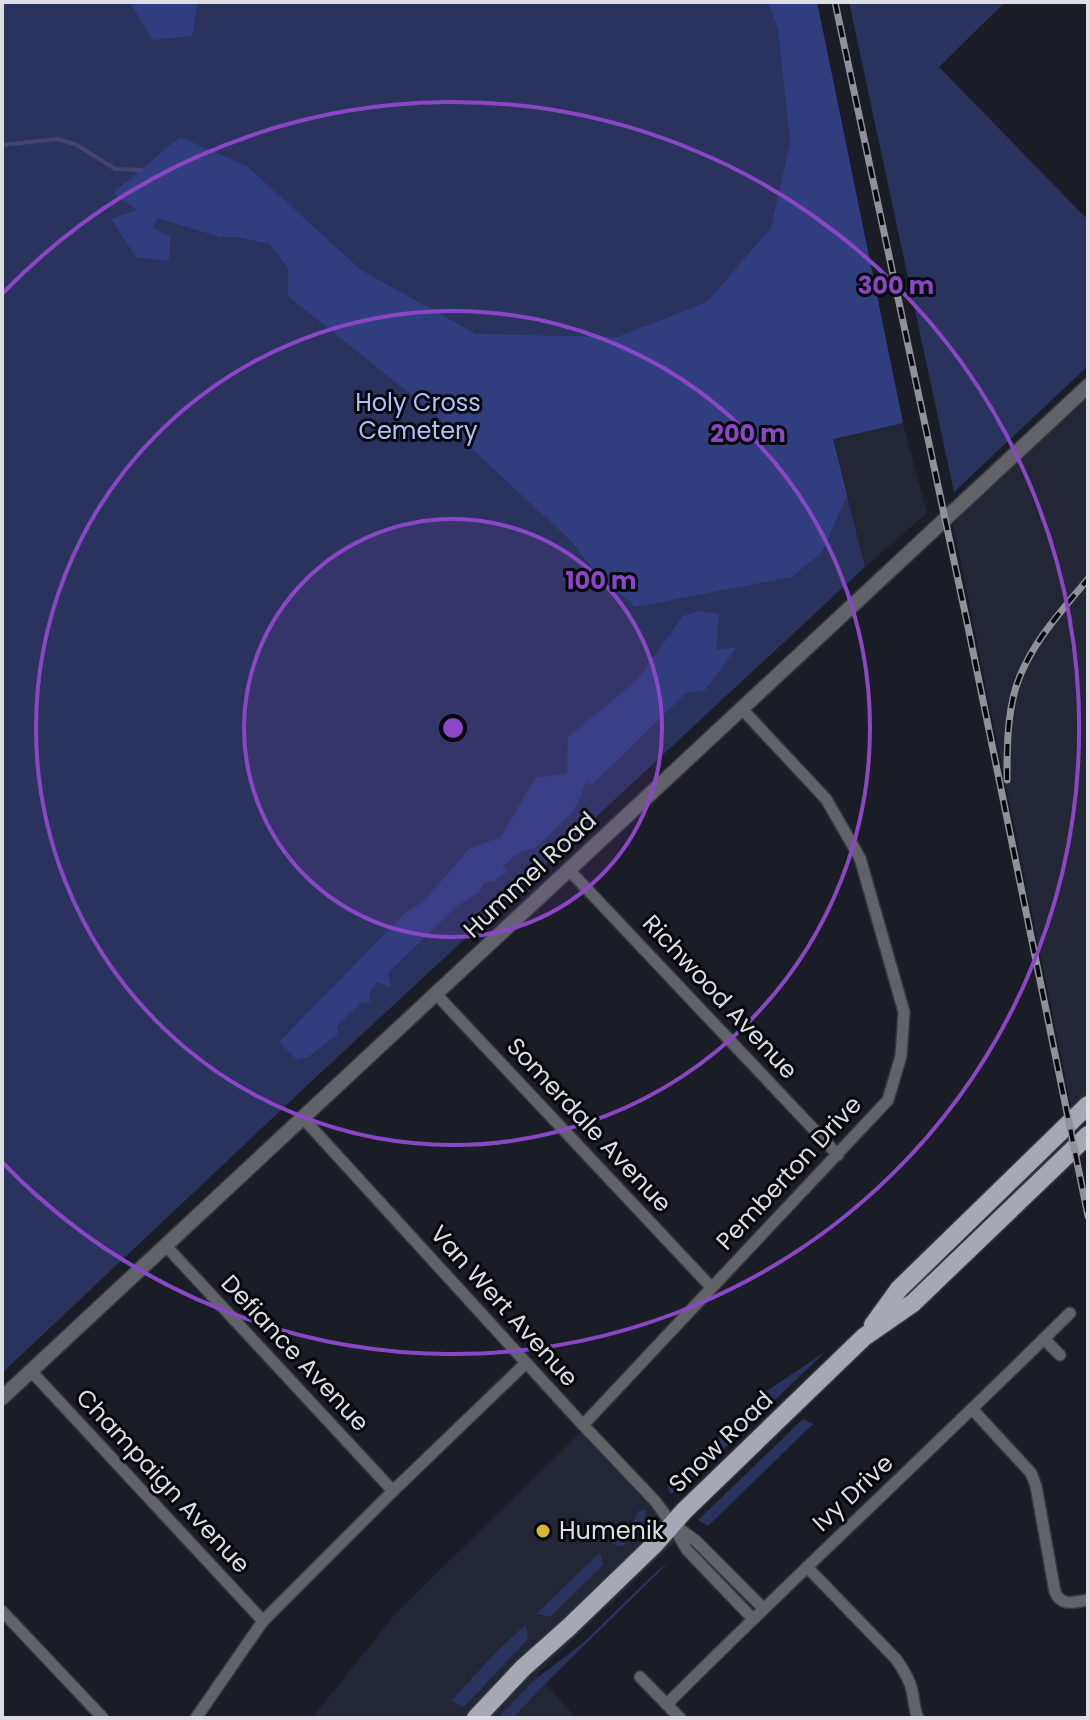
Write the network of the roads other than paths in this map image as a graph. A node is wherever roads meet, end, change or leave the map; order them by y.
1 (1088, 386) edge
2 (741, 708) junction
3 (569, 870) junction
4 (435, 993) junction
5 (1088, 1105) edge
6 (302, 1117) junction
7 (1088, 1135) edge
8 (838, 1155) junction
9 (165, 1245) junction
10 (711, 1287) junction
11 (1070, 1313) dead end
12 (864, 1337) junction
13 (1044, 1339) junction
14 (1060, 1355) dead end
15 (526, 1363) junction
16 (31, 1371) junction
17 (2, 1398) edge
18 (973, 1410) junction
19 (583, 1425) junction
20 (393, 1491) junction
21 (672, 1524) junction
22 (807, 1567) junction
23 (1088, 1600) edge
24 (763, 1608) junction
25 (2, 1611) edge
26 (753, 1619) junction
27 (263, 1621) junction
28 (640, 1677) dead end
29 (667, 1704) junction
30 (103, 1718) edge
31 (196, 1718) edge
32 (476, 1718) edge
33 (680, 1718) edge
34 (918, 1718) edge

1 - 2 street, Hummel Road
2 - 3 street, Hummel Road
2 - 8 street, Pemberton Drive
3 - 4 street, Hummel Road
3 - 8 street, Richwood Avenue
4 - 6 street, Hummel Road
4 - 10 street, Somerdale Avenue
5 - 12 main road, Snow Road
6 - 9 street, Hummel Road
6 - 15 street, Van Wert Avenue
7 - 12 main road, Snow Road
8 - 10 street, Pemberton Drive
9 - 16 street, Hummel Road
9 - 20 street, Defiance Avenue
10 - 19 street, Pemberton Drive
11 - 13 street, Ivy Drive
12 - 21 main road, Snow Road
13 - 14 street
13 - 18 street, Ivy Drive
15 - 19 street, Van Wert Avenue
15 - 20 street
16 - 17 street, Hummel Road
16 - 27 street, Champaign Avenue
18 - 22 street, Ivy Drive
18 - 23 street
19 - 21 street, Van Wert Avenue
20 - 27 street
21 - 24 street, Van Wert Avenue
21 - 26 street, Van Wert Avenue
21 - 32 main road, Snow Road
22 - 24 street, Ivy Drive
22 - 34 street
24 - 26 street, Ivy Drive
25 - 30 street
26 - 29 street, Ivy Drive
27 - 31 street
28 - 29 street
29 - 33 street

